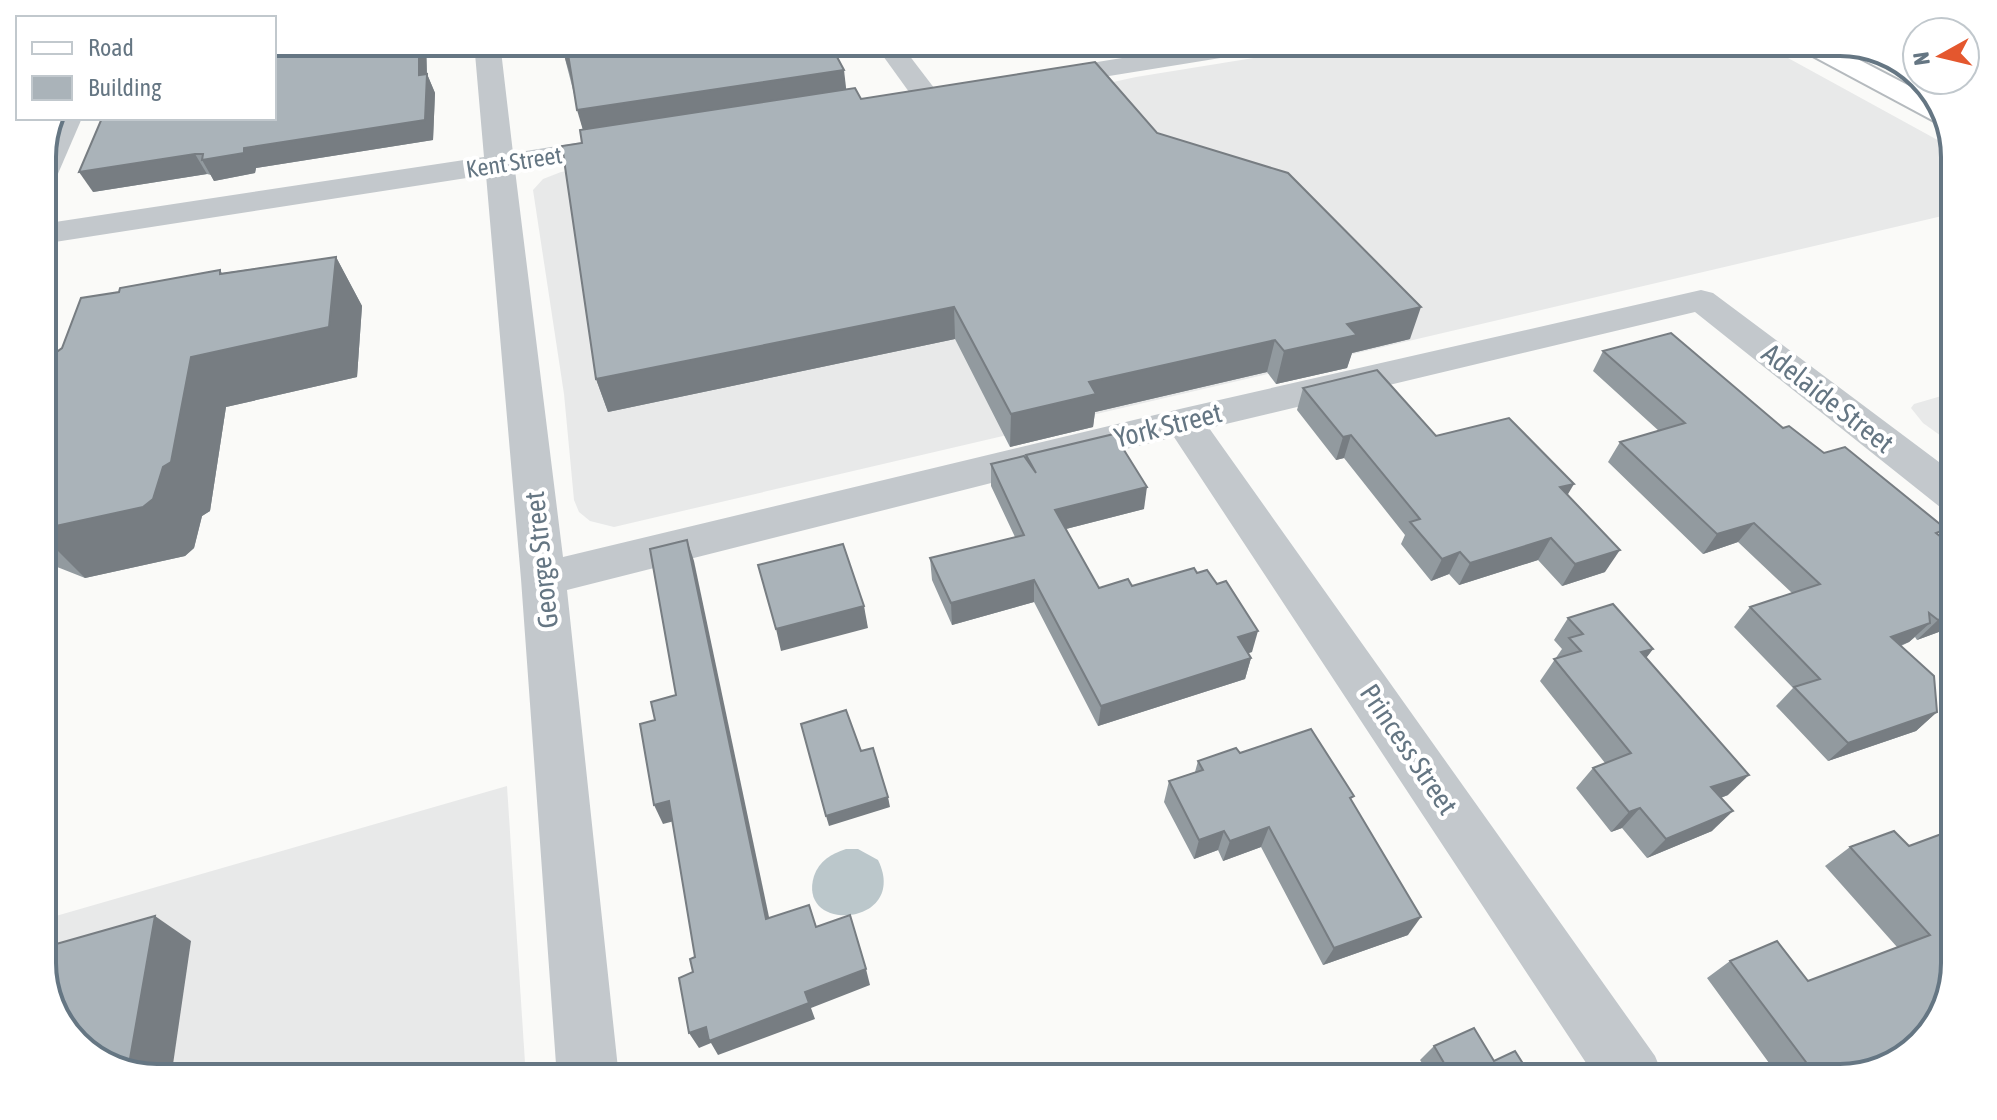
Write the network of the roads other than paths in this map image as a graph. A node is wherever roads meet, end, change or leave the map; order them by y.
1 (488, 56) edge
2 (896, 56) edge
3 (1182, 56) edge
4 (1832, 56) edge
5 (1012, 83) edge
6 (926, 97) edge
7 (1927, 106) edge
8 (67, 120) edge
9 (649, 141) edge
10 (57, 142) edge
11 (500, 164) junction
12 (56, 232) edge
13 (1701, 300) joint
14 (1184, 421) junction
15 (1941, 485) edge
16 (543, 579) junction
17 (587, 1064) edge
18 (1623, 1064) edge

1 - 11 street, George Street
2 - 6 street
3 - 5 street
4 - 7 main road
8 - 10 street
9 - 11 street, Kent Street
11 - 12 street, Kent Street
11 - 16 street, George Street
13 - 14 street, York Street
13 - 15 street, Adelaide Street
14 - 16 street, York Street
14 - 18 street, Princess Street
16 - 17 street, George Street

